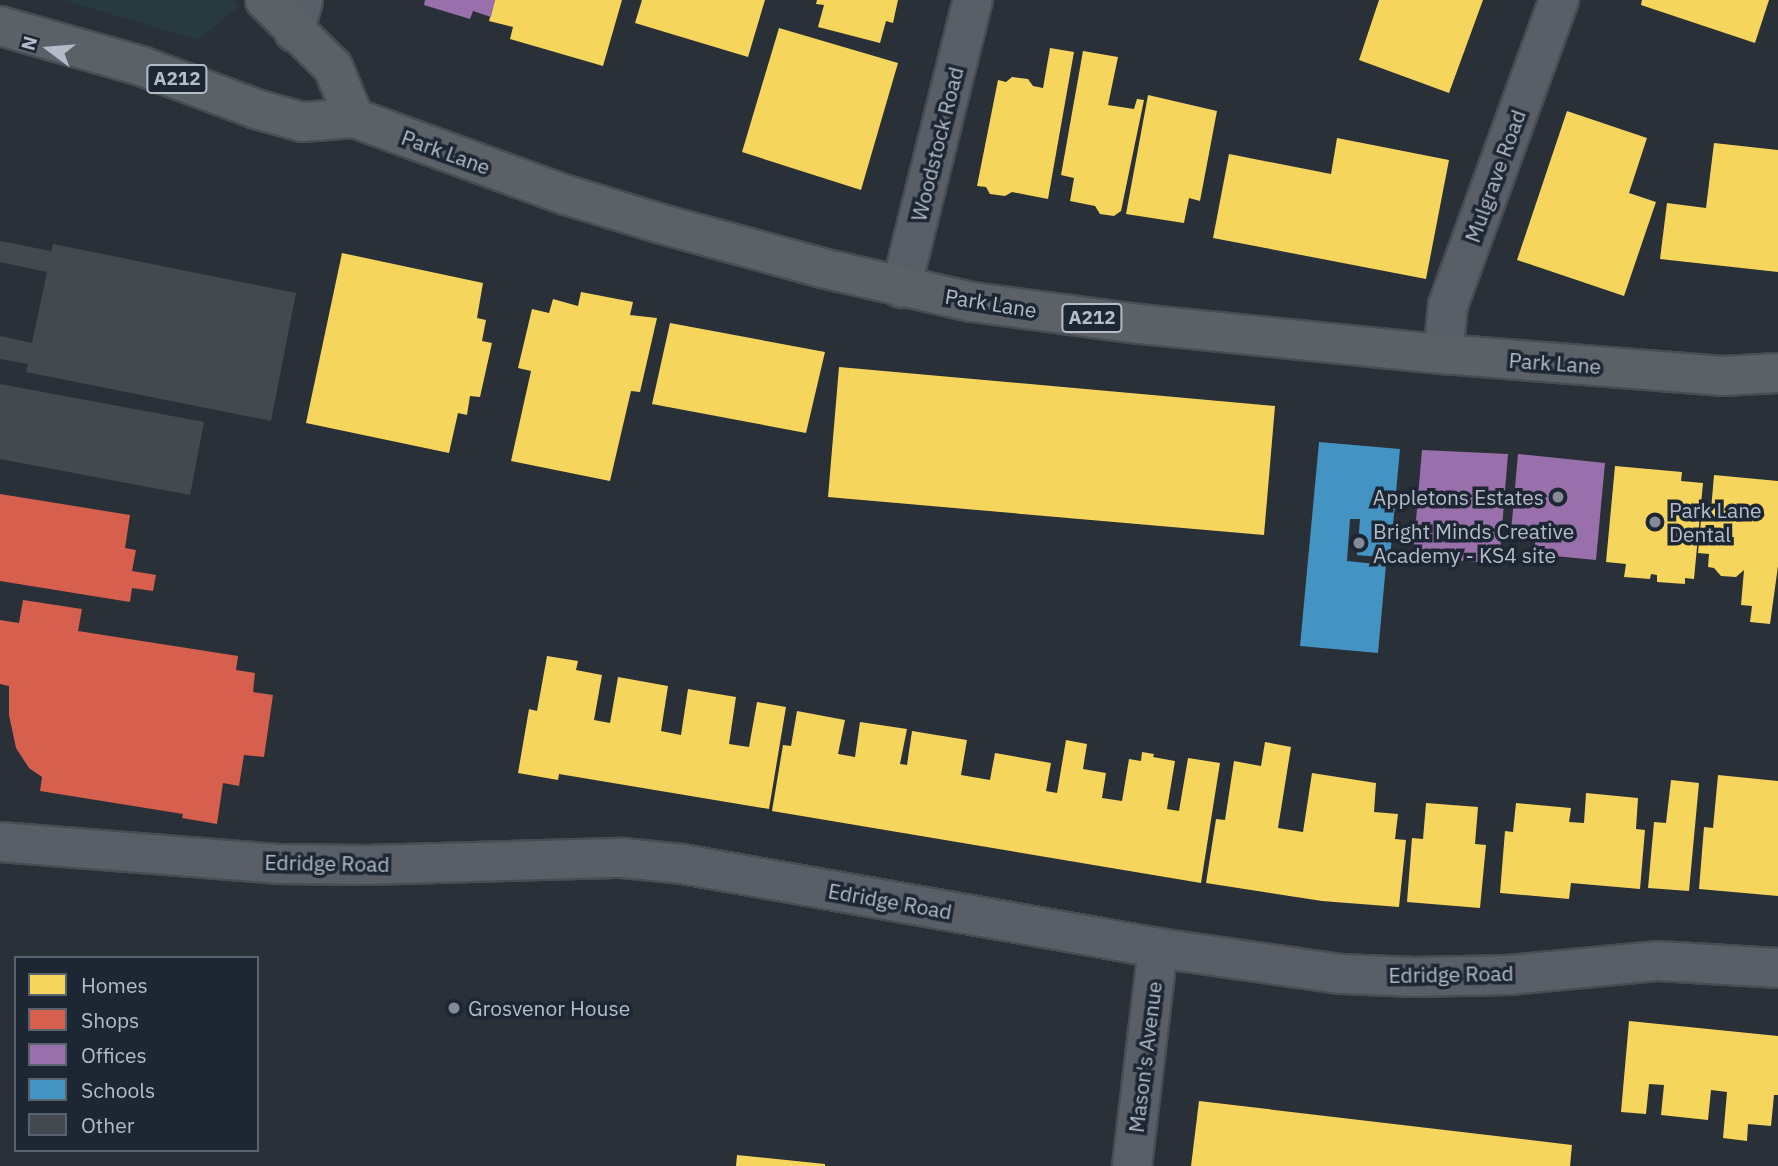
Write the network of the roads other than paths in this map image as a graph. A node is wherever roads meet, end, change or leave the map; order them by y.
1 (265, 0) edge
2 (973, 0) edge
3 (1559, 0) edge
4 (298, 16) edge
5 (0, 26) edge
6 (354, 118) junction
7 (901, 288) junction
8 (1443, 354) junction
9 (1778, 373) edge
10 (0, 842) edge
11 (1158, 948) junction
12 (1778, 968) edge
13 (1132, 1166) edge

1 - 4 main road
2 - 7 street, Woodstock Road
3 - 8 street, Mulgrave Road
4 - 6 main road
5 - 6 main road, Park Lane / A212
6 - 7 main road, Park Lane / A212
7 - 8 main road, Park Lane / A212
8 - 9 main road, Park Lane / A212
10 - 11 street, Edridge Road
11 - 12 street, Edridge Road
11 - 13 street, Mason's Avenue

